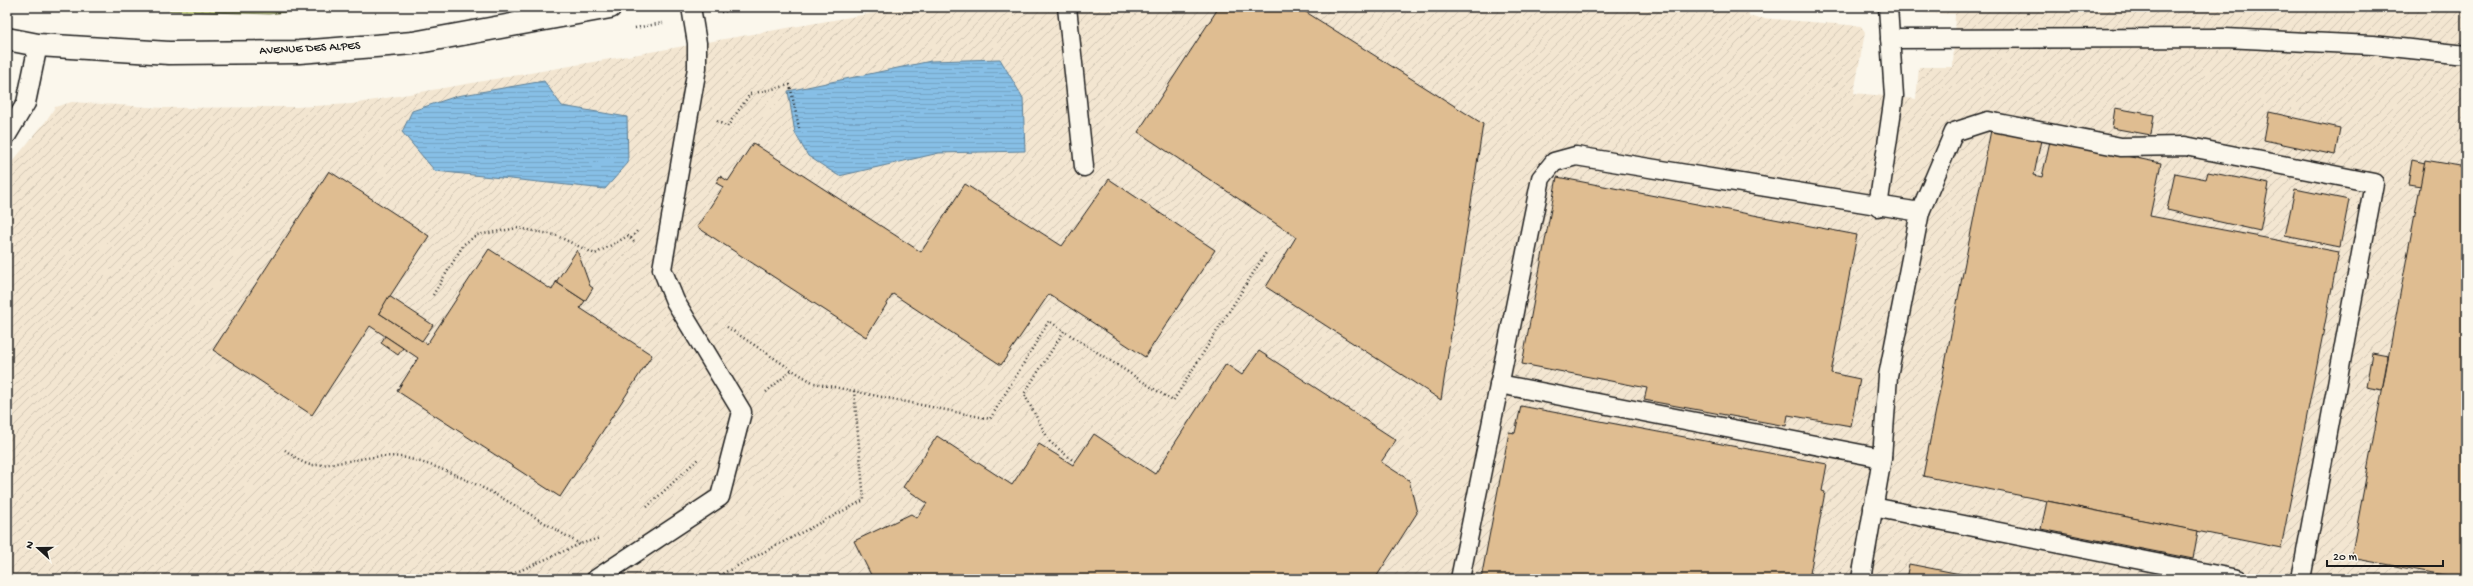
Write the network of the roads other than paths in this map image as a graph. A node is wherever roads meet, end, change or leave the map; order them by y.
1 (610, 7) edge
2 (691, 7) edge
3 (1067, 7) edge
4 (1888, 7) edge
5 (7, 39) edge
6 (1890, 39) junction
7 (38, 45) junction
8 (2466, 54) edge
9 (7, 135) edge
10 (1084, 167) dead end
11 (1878, 207) junction
12 (1920, 212) junction
13 (1499, 384) junction
14 (1882, 458) junction
15 (1874, 507) junction
16 (596, 579) edge
17 (1460, 579) edge
18 (1860, 579) edge
19 (2237, 579) edge
20 (2301, 579) edge

1 - 7 main road, AVENUE DES ALPES
2 - 16 lane
3 - 10 lane
4 - 6 lane
5 - 7 main road, AVENUE DES ALPES
6 - 8 lane
6 - 11 lane
7 - 9 lane
11 - 12 lane
11 - 13 lane
12 - 14 lane
12 - 20 lane
13 - 14 lane
13 - 17 lane
14 - 15 lane
15 - 18 lane
15 - 19 lane

